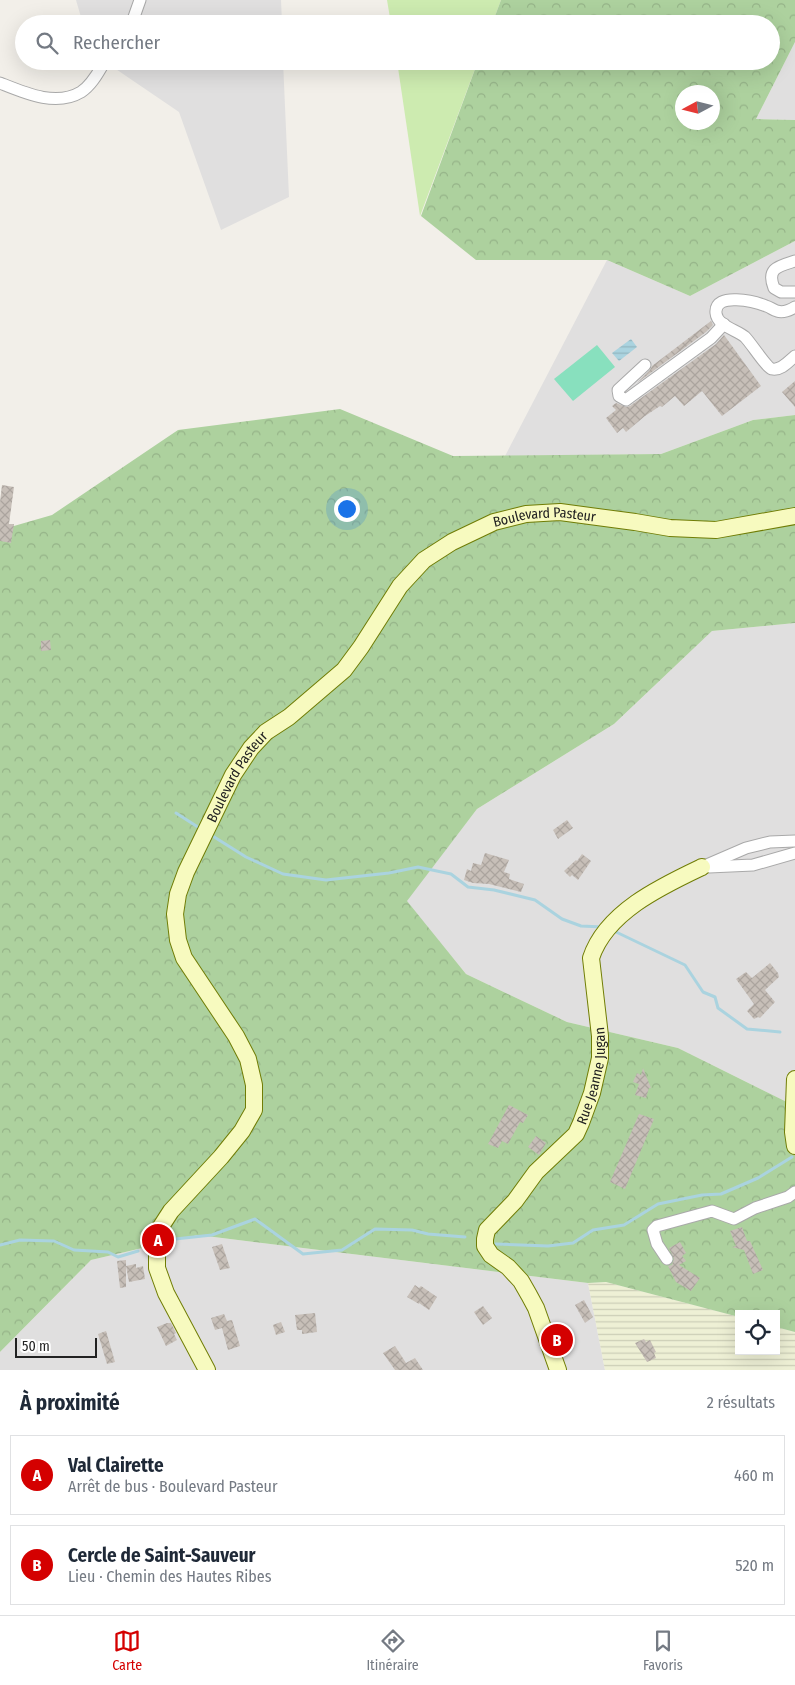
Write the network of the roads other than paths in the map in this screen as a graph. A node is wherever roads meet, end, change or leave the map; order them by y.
1 (140, 0) edge
2 (135, 15) edge
3 (99, 70) edge
4 (0, 82) edge
5 (795, 261) edge
6 (795, 292) edge
7 (795, 307) edge
8 (724, 324) junction
9 (795, 356) edge
10 (646, 364) dead end
11 (795, 516) edge
12 (795, 841) edge
13 (795, 853) edge
14 (702, 867) junction
15 (795, 1079) edge
16 (795, 1146) edge
17 (795, 1192) edge
18 (667, 1259) dead end
19 (207, 1370) edge
20 (558, 1370) edge

1 - 2 street
3 - 4 street
5 - 6 street
7 - 8 street
8 - 9 street
8 - 10 street
11 - 19 main road, Boulevard Pasteur
12 - 14 street
13 - 14 street
14 - 20 main road, Rue Jeanne Jugan
15 - 16 main road
17 - 18 street

